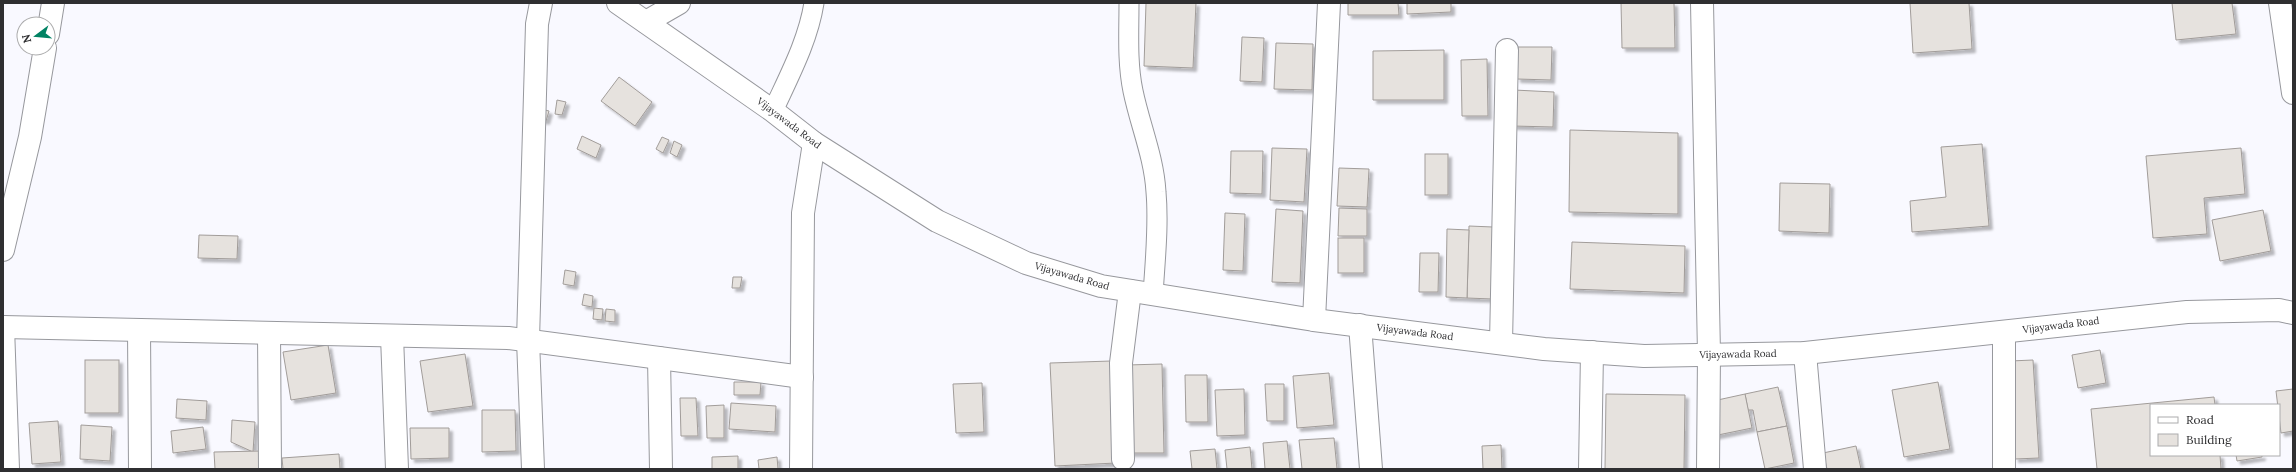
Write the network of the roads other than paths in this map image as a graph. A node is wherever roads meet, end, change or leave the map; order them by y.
1 (54, 3) edge
2 (541, 3) edge
3 (618, 3) edge
4 (679, 3) edge
5 (814, 3) edge
6 (1129, 3) edge
7 (1329, 3) edge
8 (1702, 3) edge
9 (2280, 3) edge
10 (51, 16) edge
11 (646, 22) junction
12 (2289, 36) edge
13 (1507, 50) dead end
14 (45, 56) edge
15 (2293, 93) edge
16 (773, 111) junction
17 (814, 143) junction
18 (3, 250) edge
19 (1130, 291) junction
20 (1153, 295) junction
21 (2293, 313) edge
22 (1314, 320) junction
23 (1360, 325) junction
24 (3, 327) edge
25 (139, 330) junction
26 (269, 333) junction
27 (2004, 333) junction
28 (392, 336) junction
29 (528, 340) junction
30 (1501, 343) junction
31 (1592, 352) junction
32 (1805, 353) junction
33 (1709, 354) junction
34 (659, 358) junction
35 (802, 377) junction
36 (1124, 459) dead end
37 (8, 469) edge
38 (140, 469) edge
39 (270, 469) edge
40 (397, 469) edge
41 (533, 469) edge
42 (661, 469) edge
43 (801, 469) edge
44 (1371, 469) edge
45 (1590, 469) edge
46 (1708, 469) edge
47 (1815, 469) edge
48 (2004, 469) edge

1 - 10 street
2 - 29 street
3 - 11 street, Vijayawada Road
4 - 11 street
5 - 16 lane
6 - 20 lane
7 - 22 street
8 - 33 street
9 - 12 street
11 - 16 street, Vijayawada Road
12 - 15 street
13 - 30 street
14 - 18 street
16 - 17 street, Vijayawada Road
17 - 19 street, Vijayawada Road
17 - 35 street
19 - 20 street, Vijayawada Road
19 - 36 street
20 - 22 street, Vijayawada Road
21 - 27 street, Vijayawada Road
22 - 23 street, Vijayawada Road
23 - 30 street, Vijayawada Road
23 - 44 street
24 - 25 street
24 - 37 street
25 - 26 street
25 - 38 street
26 - 28 street
26 - 39 street
27 - 32 street, Vijayawada Road
27 - 48 street
28 - 29 street
28 - 40 street
29 - 34 street
29 - 41 street
30 - 31 street, Vijayawada Road
31 - 33 street, Vijayawada Road
31 - 45 street
32 - 33 street, Vijayawada Road
32 - 47 street
33 - 46 street
34 - 35 street
34 - 42 street
35 - 43 street

